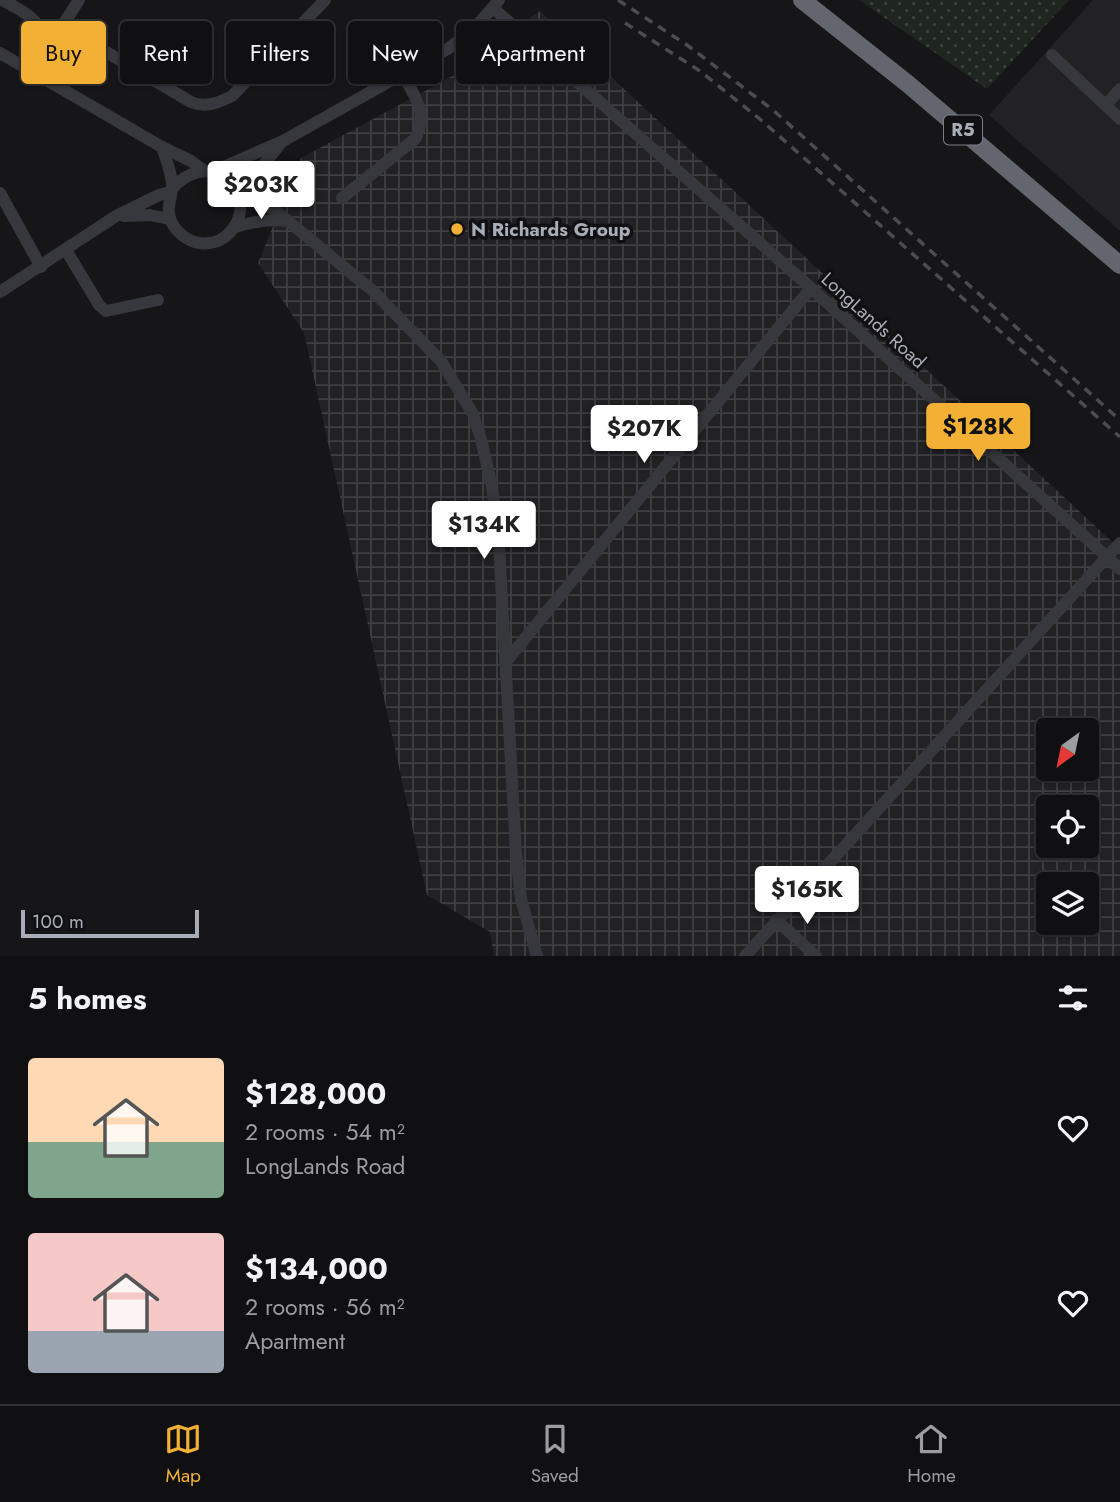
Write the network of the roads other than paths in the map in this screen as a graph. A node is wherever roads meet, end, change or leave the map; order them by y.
1 (2, 0) edge
2 (79, 0) edge
3 (325, 0) edge
4 (802, 0) edge
5 (496, 4) edge
6 (34, 21) edge
7 (65, 21) edge
8 (442, 51) edge
9 (0, 52) edge
10 (106, 52) edge
11 (1052, 55) dead end
12 (21, 64) edge
13 (55, 84) edge
14 (385, 84) edge
15 (408, 84) edge
16 (1120, 89) edge
17 (1106, 105) junction
18 (1120, 119) edge
19 (283, 141) junction
20 (162, 147) junction
21 (209, 171) junction
22 (171, 190) junction
23 (0, 193) edge
24 (240, 197) junction
25 (342, 198) dead end
26 (116, 216) junction
27 (169, 219) junction
28 (289, 221) junction
29 (235, 227) junction
30 (66, 250) junction
31 (1120, 265) edge
32 (41, 267) junction
33 (810, 288) junction
34 (0, 292) edge
35 (158, 300) dead end
36 (1120, 543) edge
37 (1107, 557) junction
38 (1120, 569) edge
39 (506, 663) junction
40 (776, 920) junction
41 (537, 956) edge
42 (745, 956) edge
43 (816, 956) edge

1 - 6 street
2 - 7 street
3 - 10 street
4 - 31 highway, R5
5 - 8 street
5 - 33 street, LongLands Road
9 - 12 street
11 - 17 street
13 - 20 street
14 - 19 street
15 - 25 street
16 - 17 street
17 - 18 street
19 - 21 street
19 - 24 street
20 - 21 street
20 - 22 street
21 - 22 street
21 - 24 street
22 - 26 street
22 - 27 street
23 - 32 street
24 - 28 street
24 - 29 street
26 - 27 street
26 - 30 street
27 - 29 street
28 - 29 street
28 - 39 street
30 - 32 street
30 - 35 street
32 - 34 street
33 - 37 street, LongLands Road
33 - 39 street
36 - 37 street
37 - 38 street, LongLands Road
37 - 40 street
39 - 41 street
40 - 42 street
40 - 43 street

